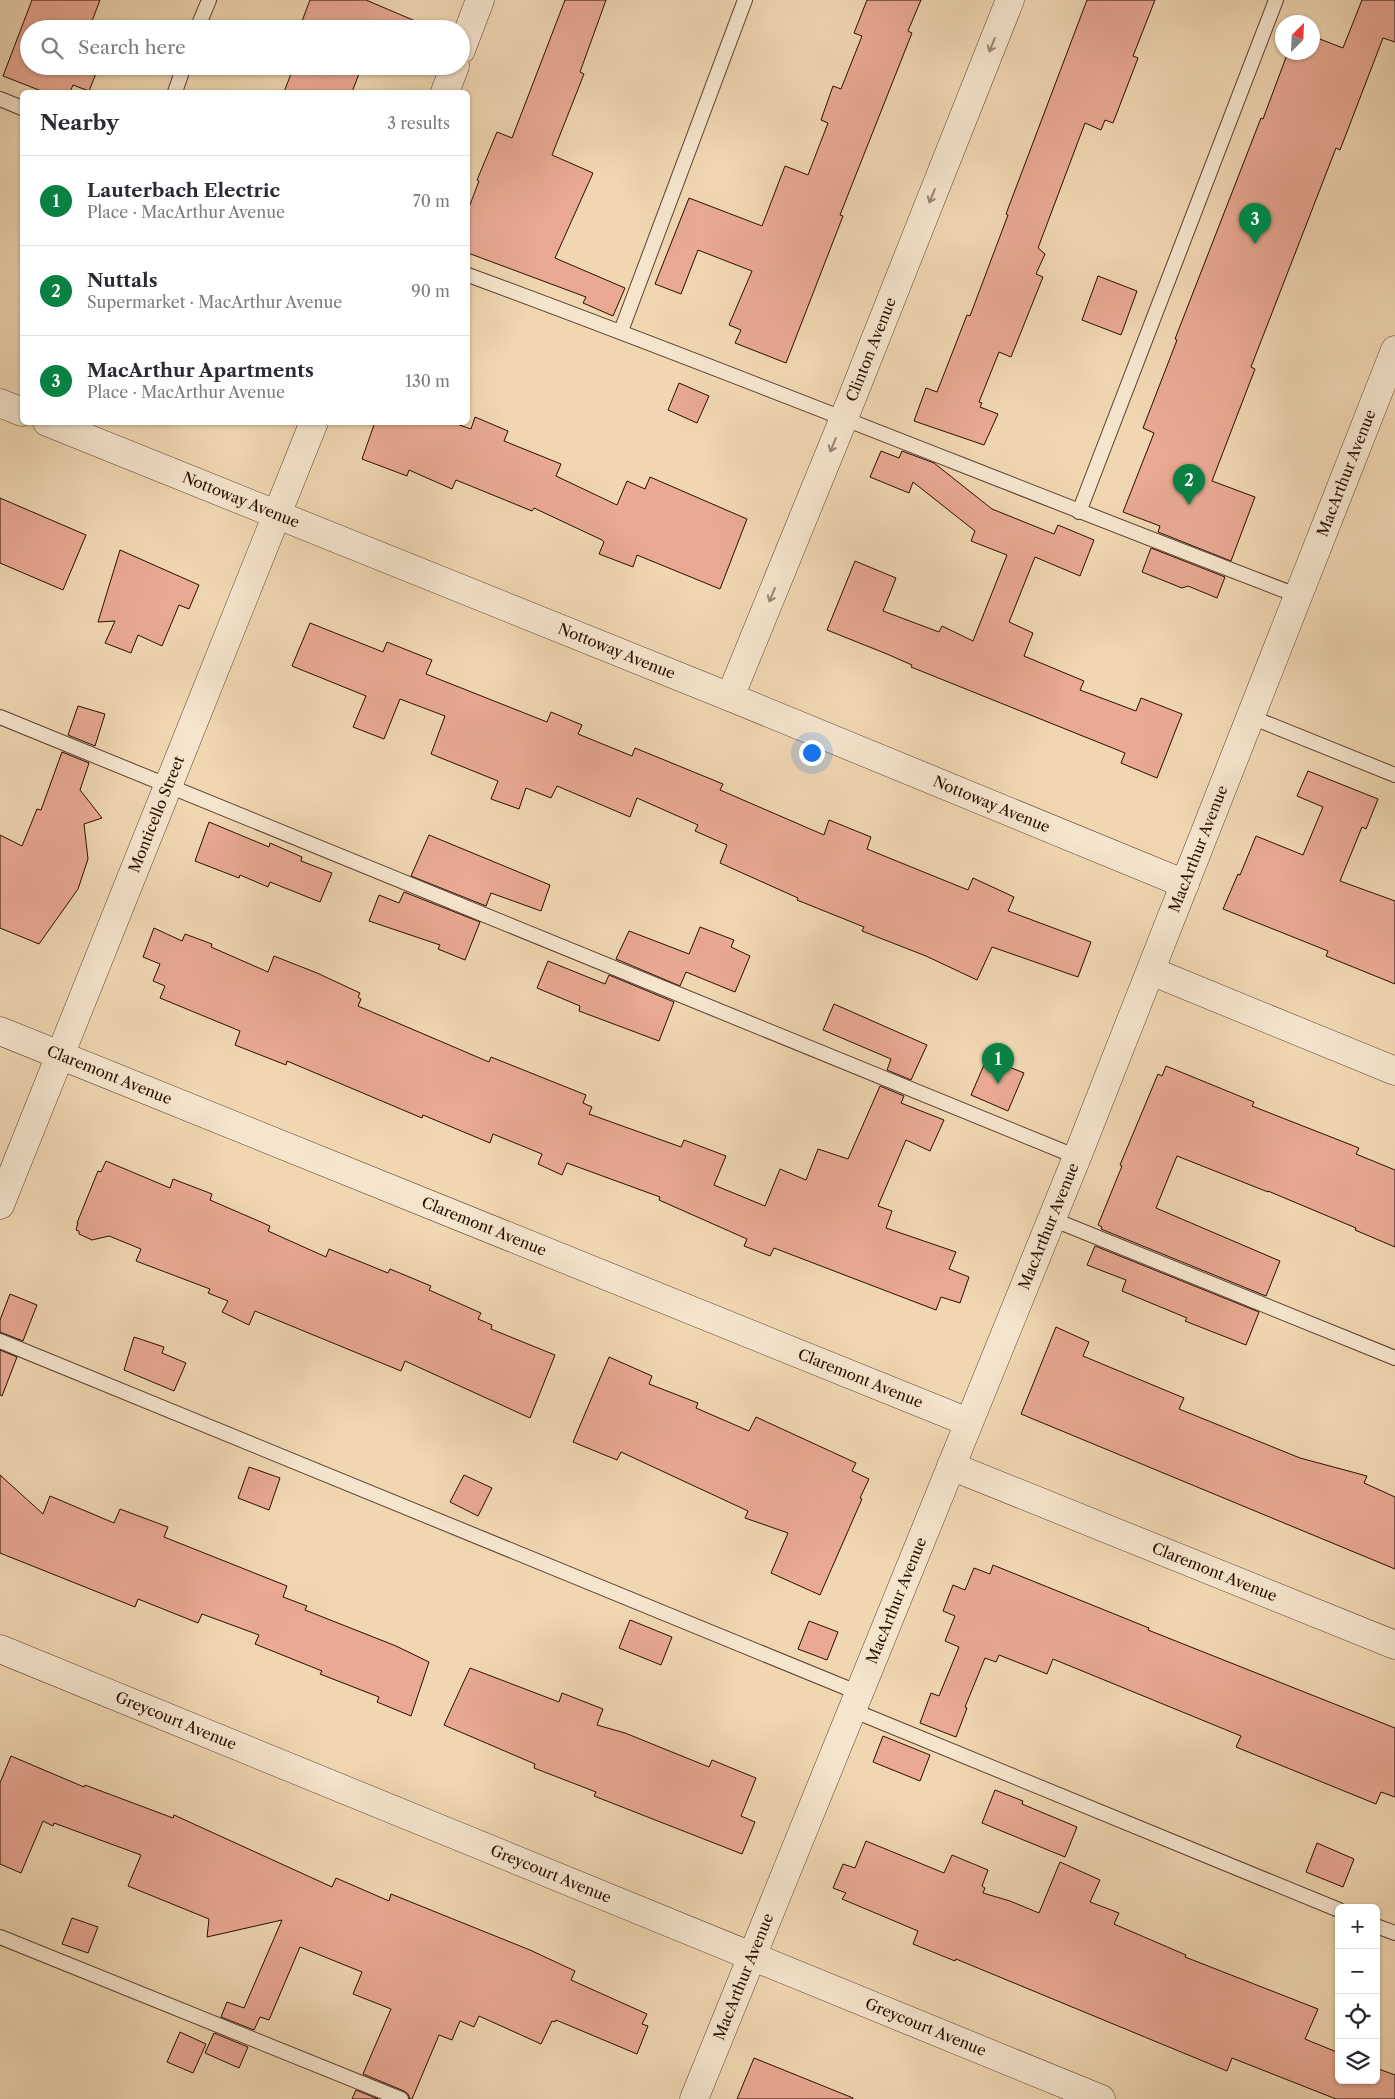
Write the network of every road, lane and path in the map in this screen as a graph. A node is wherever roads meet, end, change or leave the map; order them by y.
1 (208, 0) edge
2 (480, 0) edge
3 (746, 0) edge
4 (1010, 0) edge
5 (1276, 0) edge
6 (201, 20) edge
7 (470, 26) edge
8 (181, 75) edge
9 (452, 75) edge
10 (175, 90) edge
11 (446, 90) edge
12 (0, 99) edge
13 (20, 107) edge
14 (470, 276) edge
15 (621, 331) junction
16 (1395, 350) edge
17 (0, 403) edge
18 (20, 411) edge
19 (844, 418) junction
20 (54, 425) edge
21 (313, 425) edge
22 (1079, 512) junction
23 (277, 515) junction
24 (1299, 596) junction
25 (730, 697) junction
26 (0, 717) edge
27 (1252, 717) junction
28 (1395, 775) edge
29 (169, 785) junction
30 (1184, 884) junction
31 (1151, 971) junction
32 (0, 1031) edge
33 (61, 1056) junction
34 (1395, 1071) edge
35 (1077, 1157) junction
36 (0, 1205) edge
37 (1052, 1220) junction
38 (0, 1341) edge
39 (1395, 1358) edge
40 (968, 1422) junction
41 (951, 1466) junction
42 (1395, 1646) edge
43 (0, 1649) edge
44 (856, 1702) junction
45 (1335, 1908) edge
46 (1380, 1927) edge
47 (1395, 1933) edge
48 (0, 1937) edge
49 (752, 1957) junction
50 (401, 2099) edge
51 (694, 2099) edge
52 (1101, 2099) edge

1 - 6 lane
2 - 7 street
3 - 15 lane
4 -> 19 street, Clinton Avenue
5 - 22 lane
8 - 10 lane
9 - 11 street
12 - 13 lane
14 - 15 lane
15 - 19 lane
16 - 24 street, MacArthur Avenue
17 - 18 street
19 - 22 lane
19 -> 25 street, Clinton Avenue
20 - 23 street, Nottoway Avenue
21 - 23 street, Monticello Street
22 - 24 lane
23 - 25 street, Nottoway Avenue
23 - 29 street, Monticello Street
24 - 27 street, MacArthur Avenue
25 - 30 street, Nottoway Avenue
26 - 29 lane
27 - 28 lane
27 - 30 street, MacArthur Avenue
29 - 33 street, Monticello Street
29 - 35 lane
30 - 31 street, MacArthur Avenue
31 - 34 street
31 - 35 street, MacArthur Avenue
32 - 33 street, Claremont Avenue
33 - 36 street, Monticello Street
33 - 40 street, Claremont Avenue
35 - 37 street, MacArthur Avenue
37 - 39 lane
37 - 40 street, MacArthur Avenue
38 - 44 lane
40 - 41 street, MacArthur Avenue
41 - 42 street, Claremont Avenue
41 - 44 street, MacArthur Avenue
43 - 49 street, Greycourt Avenue
44 - 45 lane
44 - 49 street, MacArthur Avenue
46 - 47 lane
48 - 50 lane
49 - 51 street, MacArthur Avenue
49 - 52 street, Greycourt Avenue

